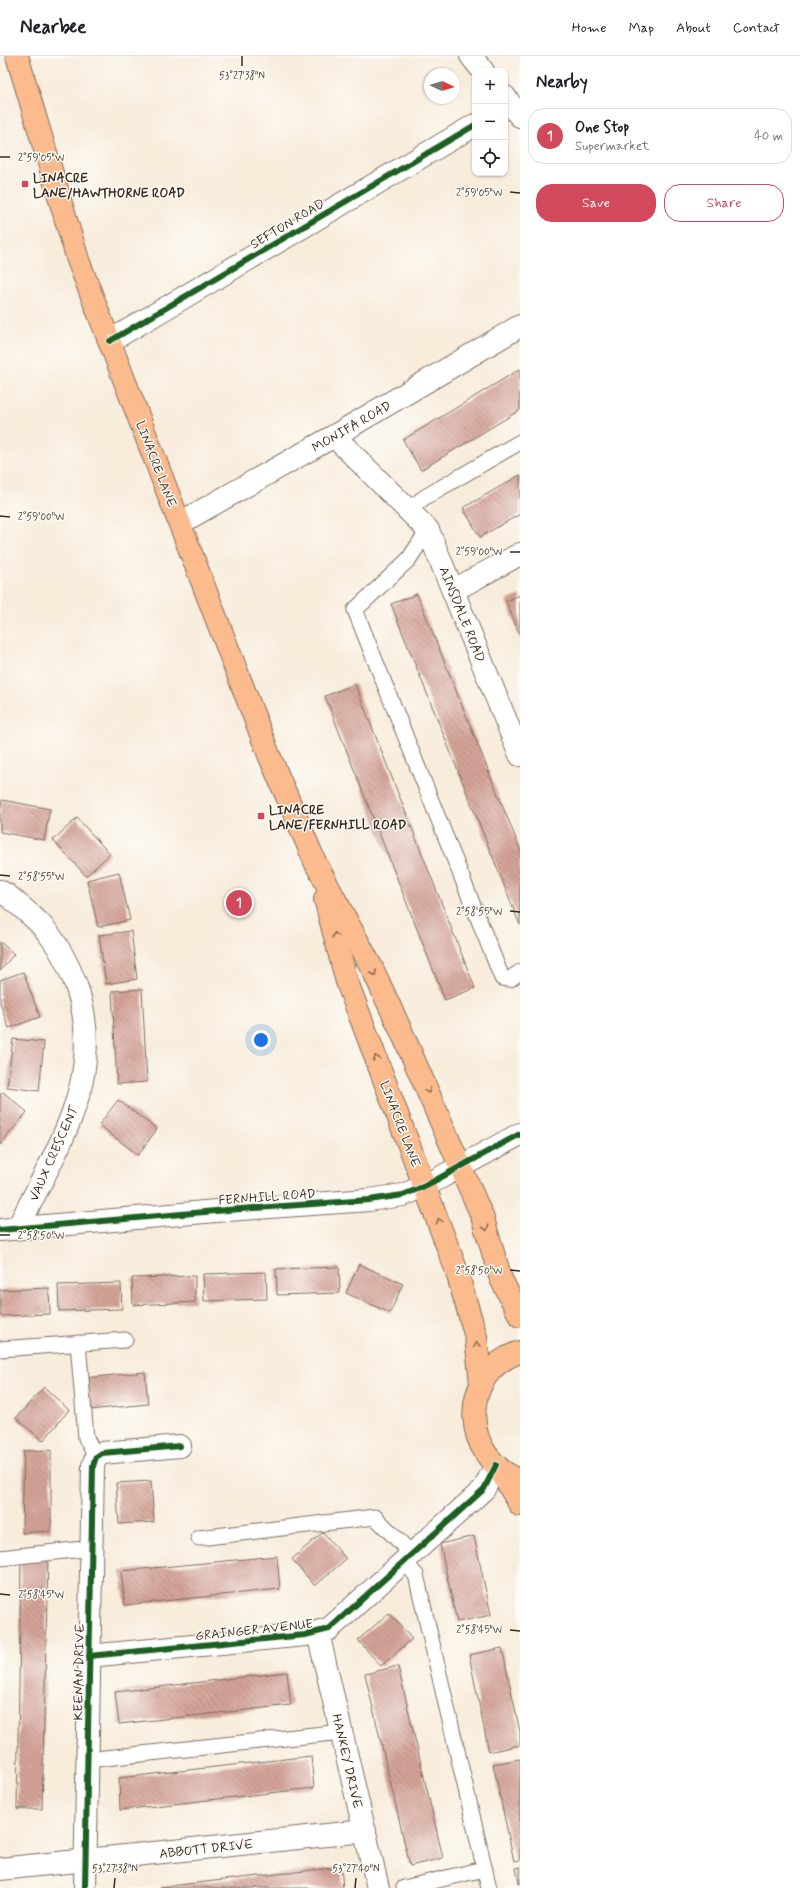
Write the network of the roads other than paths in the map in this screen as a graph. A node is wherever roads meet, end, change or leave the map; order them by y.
1 (17, 56) edge
2 (471, 56) edge
3 (481, 68) edge
4 (472, 127) edge
5 (520, 326) edge
6 (110, 341) junction
7 (334, 436) junction
8 (520, 442) edge
9 (408, 510) junction
10 (180, 523) junction
11 (428, 530) junction
12 (520, 554) edge
13 (454, 590) junction
14 (520, 755) edge
15 (316, 864) junction
16 (0, 891) edge
17 (520, 972) edge
18 (520, 1134) edge
19 (460, 1166) junction
20 (425, 1186) junction
21 (9, 1229) edge
22 (520, 1316) edge
23 (125, 1340) dead end
24 (78, 1343) junction
25 (0, 1349) edge
26 (520, 1352) edge
27 (481, 1384) junction
28 (180, 1446) dead end
29 (96, 1457) junction
30 (498, 1467) junction
31 (520, 1480) edge
32 (520, 1505) edge
33 (199, 1538) dead end
34 (92, 1548) junction
35 (0, 1558) edge
36 (408, 1558) junction
37 (318, 1633) junction
38 (89, 1656) junction
39 (341, 1732) junction
40 (87, 1760) junction
41 (365, 1831) junction
42 (85, 1860) junction
43 (0, 1869) edge
44 (484, 1869) junction
45 (85, 1888) edge
46 (378, 1888) edge
47 (404, 1888) edge
48 (489, 1888) edge

1 - 6 main road, LINACRE LANE
2 - 3 street
4 - 6 street, SEFTON ROAD
5 - 7 street, MONIFA ROAD
6 - 10 main road, LINACRE LANE
7 - 9 street, AINSDALE ROAD
7 - 10 street, MONIFA ROAD
8 - 9 lane
9 - 11 street, AINSDALE ROAD
10 - 15 main road, LINACRE LANE
11 - 13 street, AINSDALE ROAD
11 - 17 lane
12 - 13 street
13 - 14 street, AINSDALE ROAD
15 -> 19 main road, LINACRE LANE
20 -> 15 main road, LINACRE LANE
16 - 21 street, VAUX CRESCENT
18 - 19 street, FERNHILL ROAD
19 - 20 street, FERNHILL ROAD
19 -> 22 main road, LINACRE LANE
20 - 21 street, FERNHILL ROAD
27 -> 20 main road, LINACRE LANE
23 - 24 lane
24 - 25 lane
24 - 29 lane
26 - 27 main road
27 - 30 main road
28 - 29 street
29 - 34 street, KEENAN DRIVE
30 - 31 main road
30 - 32 main road
30 - 36 street, GRAINGER AVENUE
33 - 36 lane
34 - 35 lane
34 - 38 street, KEENAN DRIVE
36 - 37 street, GRAINGER AVENUE
36 - 44 lane
37 - 38 street, GRAINGER AVENUE
37 - 39 street, HANKEY DRIVE
38 - 40 street, KEENAN DRIVE
39 - 40 lane
39 - 41 street, HANKEY DRIVE
40 - 42 street, KEENAN DRIVE
41 - 42 street, ABBOTT DRIVE
41 - 46 street, HANKEY DRIVE
42 - 43 street, ABBOTT DRIVE
42 - 45 street, KEENAN DRIVE
44 - 47 lane
44 - 48 lane

